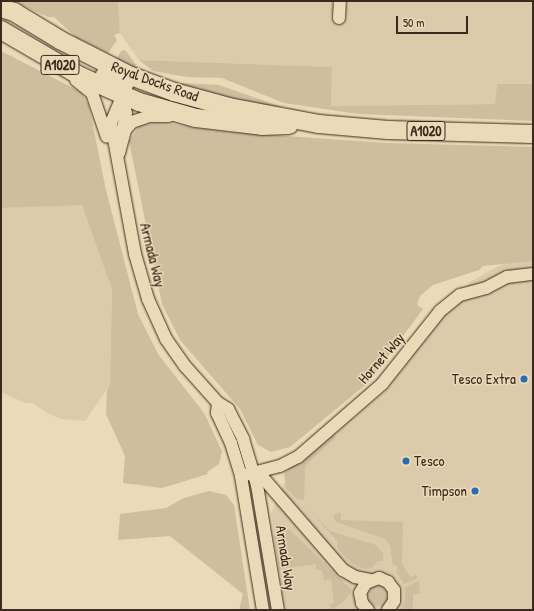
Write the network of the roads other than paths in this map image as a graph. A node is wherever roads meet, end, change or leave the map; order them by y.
1 (340, 1) edge
2 (1, 8) edge
3 (1, 12) edge
4 (339, 18) dead end
5 (1, 30) edge
6 (42, 55) junction
7 (102, 74) joint
8 (130, 76) junction
9 (122, 96) junction
10 (196, 118) junction
11 (320, 124) junction
12 (533, 134) edge
13 (122, 137) junction
14 (117, 162) junction
15 (533, 274) edge
16 (218, 403) junction
17 (256, 473) junction
18 (241, 476) junction
19 (370, 580) junction
20 (263, 610) edge
21 (278, 610) edge
22 (368, 610) edge
23 (388, 610) edge

1 - 4 street
2 - 8 highway, Royal Docks Road / A1020
3 - 7 highway
5 - 6 highway, Royal Docks Road / A1020
6 - 9 highway, Royal Docks Road / A1020
6 - 14 street
7 - 9 street
8 - 9 street, Armada Way
8 - 11 highway, Royal Docks Road / A1020
9 - 10 highway, Royal Docks Road / A1020
9 - 13 street
9 - 14 street, Armada Way
10 - 11 highway, Royal Docks Road / A1020
10 - 13 street
11 - 12 highway, Royal Docks Road / A1020
13 - 14 street
14 - 16 street, Armada Way
15 - 17 street, Hornet Way
16 - 17 street, Armada Way
16 - 18 street, Armada Way
17 - 18 street, Hornet Way
17 - 19 street
17 - 21 street, Armada Way
18 - 20 street, Armada Way
19 - 22 street
19 - 23 street

